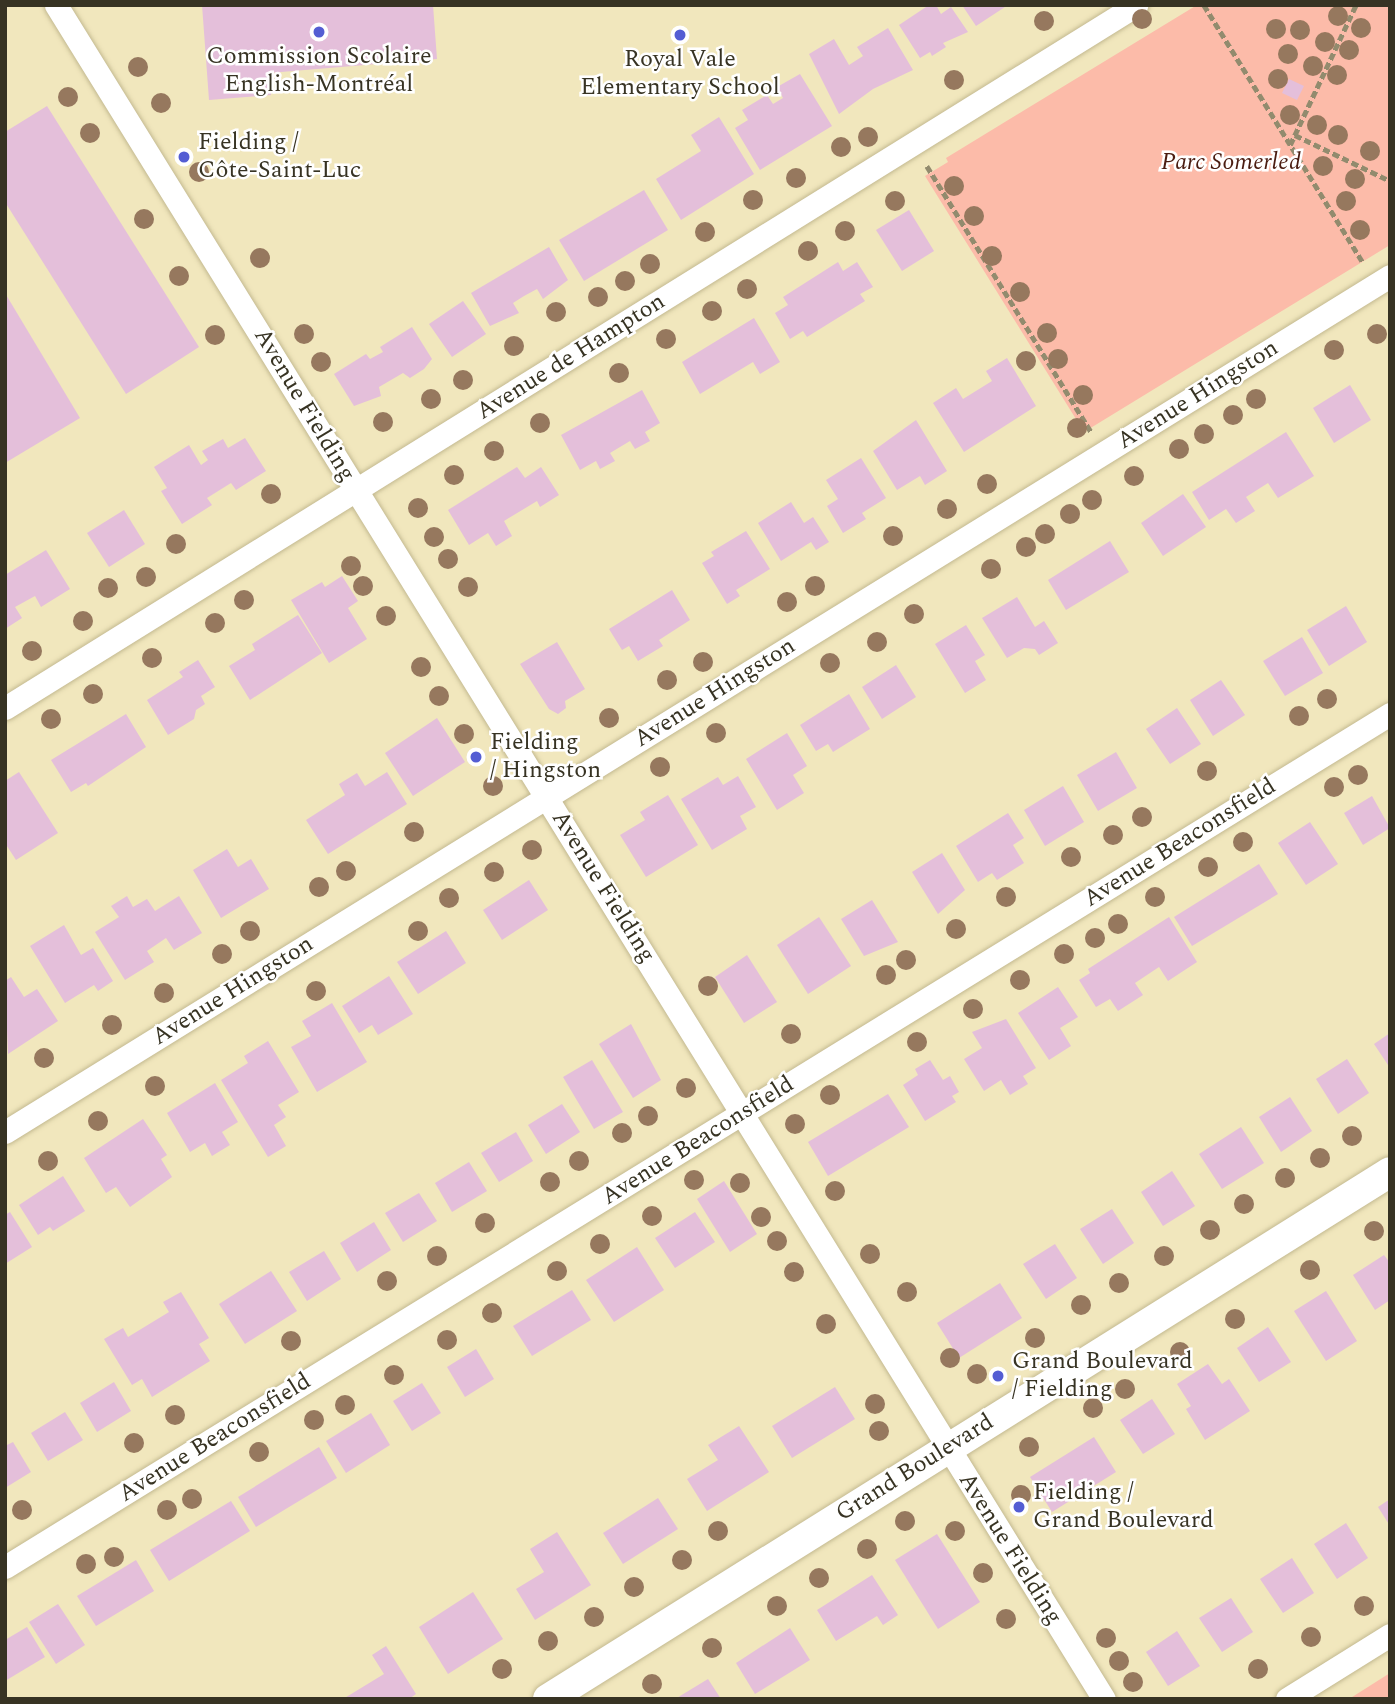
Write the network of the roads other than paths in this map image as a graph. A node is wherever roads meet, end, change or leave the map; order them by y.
1 (56, 5) edge
2 (1136, 5) edge
3 (1390, 276) edge
4 (356, 492) junction
5 (5, 708) edge
6 (1390, 714) edge
7 (547, 797) junction
8 (741, 1113) junction
9 (5, 1132) edge
10 (1390, 1172) edge
11 (947, 1448) junction
12 (5, 1567) edge
13 (1390, 1634) edge
14 (548, 1699) edge
15 (1104, 1699) edge
16 (1287, 1699) edge

1 - 4 street, Avenue Fielding
2 - 4 street, Avenue de Hampton
3 - 7 street, Avenue Hingston
4 - 5 street, Avenue de Hampton
4 - 7 street, Avenue Fielding
6 - 8 street, Avenue Beaconsfield
7 - 8 street, Avenue Fielding
7 - 9 street, Avenue Hingston
8 - 11 street, Avenue Fielding
8 - 12 street, Avenue Beaconsfield
10 - 11 street, Grand Boulevard
11 - 14 street, Grand Boulevard
11 - 15 street, Avenue Fielding
13 - 16 street

